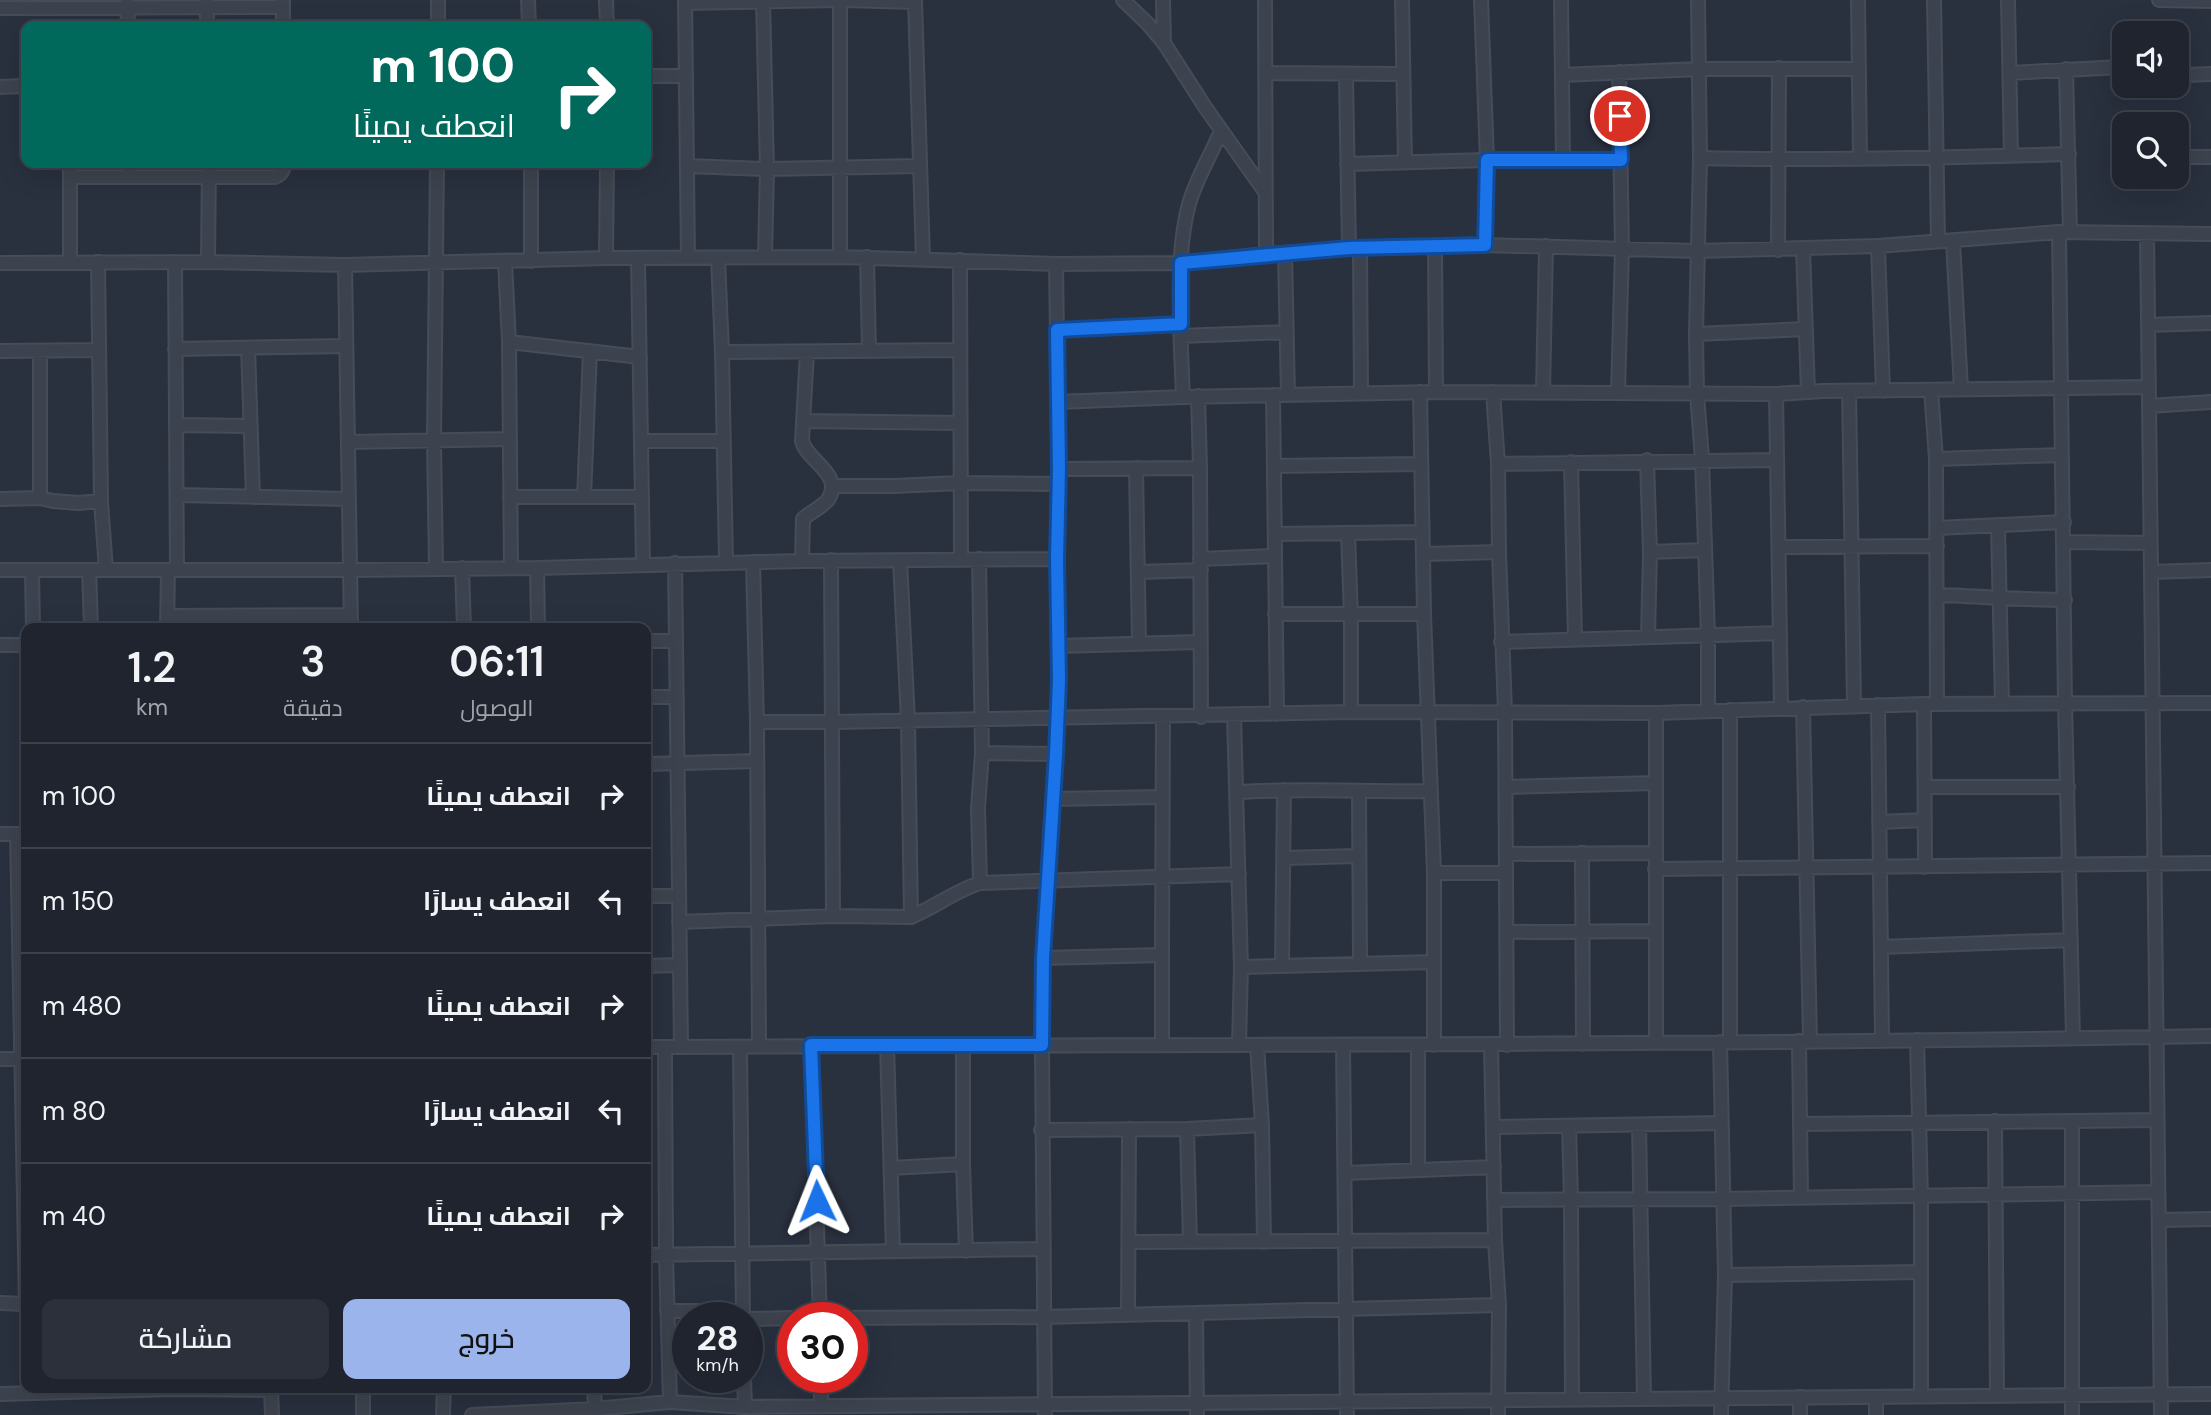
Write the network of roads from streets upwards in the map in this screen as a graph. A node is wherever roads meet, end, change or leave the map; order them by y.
1 (438, 0) edge
2 (528, 0) edge
3 (606, 0) edge
4 (840, 0) edge
5 (1123, 0) edge
6 (1163, 0) edge
7 (1265, 0) edge
8 (1402, 0) edge
9 (1481, 0) edge
10 (1561, 0) edge
11 (1698, 0) edge
12 (1858, 0) edge
13 (1934, 0) edge
14 (2008, 0) edge
15 (2159, 0) edge
16 (685, 1) edge
17 (764, 1) edge
18 (915, 1) edge
19 (2211, 1) edge
20 (127, 3) edge
21 (207, 4) edge
22 (283, 4) edge
23 (0, 8) edge
24 (128, 21) edge
25 (438, 21) edge
26 (529, 21) edge
27 (607, 21) edge
28 (1164, 43) junction
29 (2112, 67) edge
30 (1779, 68) junction
31 (1699, 69) junction
32 (1859, 69) junction
33 (2066, 69) junction
34 (1619, 72) junction
35 (1265, 73) junction
36 (2010, 73) junction
37 (1403, 74) junction
38 (2211, 74) edge
39 (1346, 75) junction
40 (1562, 75) junction
41 (2189, 75) edge
42 (651, 76) edge
43 (686, 76) junction
44 (21, 86) edge
45 (0, 87) edge
46 (1221, 131) junction
47 (2069, 154) junction
48 (2011, 156) junction
49 (2190, 157) dead end
50 (1700, 158) junction
51 (2211, 158) edge
52 (1860, 159) junction
53 (1935, 159) junction
54 (1487, 160) junction
55 (1621, 160) junction
56 (1777, 160) junction
57 (1563, 161) junction
58 (1405, 162) junction
59 (1347, 164) junction
60 (687, 166) junction
61 (920, 166) junction
62 (840, 167) junction
63 (70, 168) edge
64 (129, 168) edge
65 (284, 168) edge
66 (438, 168) edge
67 (531, 168) edge
68 (607, 168) edge
69 (766, 169) junction
70 (209, 170) edge
71 (70, 177) junction
72 (130, 177) junction
73 (1266, 192) junction
74 (2064, 232) junction
75 (2147, 233) junction
76 (2211, 234) edge
77 (1953, 241) junction
78 (1938, 242) junction
79 (1485, 245) junction
80 (1435, 246) junction
81 (1546, 246) junction
82 (1878, 246) junction
83 (1354, 248) junction
84 (1803, 248) junction
85 (1622, 249) junction
86 (1778, 250) junction
87 (1697, 251) junction
88 (1285, 253) junction
89 (1266, 254) junction
90 (765, 257) junction
91 (840, 257) junction
92 (867, 257) junction
93 (606, 258) junction
94 (638, 258) junction
95 (688, 258) junction
96 (718, 258) junction
97 (923, 259) junction
98 (960, 260) junction
99 (531, 261) junction
100 (98, 262) junction
101 (175, 262) junction
102 (208, 262) junction
103 (505, 262) junction
104 (70, 263) junction
105 (438, 263) junction
106 (1181, 263) junction
107 (0, 264) edge
108 (1056, 264) junction
109 (345, 265) junction
110 (2211, 323) edge
111 (2148, 325) junction
112 (1805, 329) junction
113 (1057, 330) junction
114 (1181, 330) junction
115 (1287, 332) junction
116 (1696, 334) junction
117 (509, 342) junction
118 (346, 346) junction
119 (248, 348) junction
120 (175, 349) junction
121 (98, 350) junction
122 (959, 350) junction
123 (0, 351) edge
124 (590, 351) junction
125 (869, 351) junction
126 (40, 352) junction
127 (722, 352) junction
128 (807, 352) junction
129 (640, 357) junction
130 (2148, 387) junction
131 (2062, 388) junction
132 (1961, 389) junction
133 (1931, 390) junction
134 (1849, 391) junction
135 (1883, 391) junction
136 (1420, 392) junction
137 (1436, 392) junction
138 (1493, 392) junction
139 (1543, 392) junction
140 (1808, 392) junction
141 (1361, 393) junction
142 (1618, 393) junction
143 (1697, 394) junction
144 (1776, 394) junction
145 (1273, 395) junction
146 (1287, 395) junction
147 (1198, 396) junction
148 (1183, 397) junction
149 (1057, 402) junction
150 (2211, 402) edge
151 (2149, 406) junction
152 (803, 421) junction
153 (960, 423) junction
154 (177, 425) junction
155 (251, 426) junction
156 (509, 439) junction
157 (641, 441) junction
158 (724, 441) junction
159 (348, 442) junction
160 (434, 442) junction
161 (2062, 455) junction
162 (1702, 459) junction
163 (1936, 459) junction
164 (1647, 460) junction
165 (1776, 460) junction
166 (1571, 462) junction
167 (1421, 464) junction
168 (1498, 464) junction
169 (1274, 466) junction
170 (1136, 468) junction
171 (1200, 468) junction
172 (1059, 469) junction
173 (959, 483) junction
174 (1059, 484) junction
175 (832, 486) junction
176 (178, 495) junction
177 (253, 497) junction
178 (510, 497) junction
179 (584, 497) junction
180 (642, 497) junction
181 (40, 498) junction
182 (0, 499) edge
183 (348, 499) junction
184 (101, 501) junction
185 (2064, 522) junction
186 (1998, 526) junction
187 (1937, 528) junction
188 (1422, 532) junction
189 (1275, 534) junction
190 (1348, 534) junction
191 (2064, 542) junction
192 (2150, 543) junction
193 (1779, 547) junction
194 (1853, 547) junction
195 (1937, 547) junction
196 (1704, 550) junction
197 (1499, 552) junction
198 (1650, 552) junction
199 (1423, 554) junction
200 (1275, 556) junction
201 (979, 559) junction
202 (1057, 559) junction
203 (900, 560) junction
204 (961, 560) junction
205 (802, 561) junction
206 (831, 561) junction
207 (726, 562) junction
208 (753, 562) junction
209 (675, 563) junction
210 (643, 564) junction
211 (1200, 565) junction
212 (436, 568) junction
213 (463, 568) junction
214 (511, 568) junction
215 (537, 568) junction
216 (0, 570) edge
217 (32, 570) junction
218 (89, 570) junction
219 (106, 570) junction
220 (172, 570) junction
221 (350, 570) junction
222 (2211, 570) edge
223 (1138, 572) junction
224 (2151, 572) junction
225 (1937, 595) junction
226 (1999, 598) junction
227 (2065, 600) junction
228 (1275, 614) junction
229 (1424, 614) junction
230 (1352, 615) junction
231 (167, 622) edge
232 (271, 622) edge
233 (351, 622) edge
234 (33, 623) edge
235 (90, 623) edge
236 (464, 623) edge
237 (538, 623) edge
238 (1780, 633) junction
239 (1708, 635) junction
240 (1648, 637) junction
241 (1575, 639) junction
242 (651, 641) edge
243 (675, 641) junction
244 (1200, 642) junction
245 (1502, 642) junction
246 (1139, 643) junction
247 (0, 645) edge
248 (21, 645) edge
249 (1059, 646) junction
250 (651, 697) edge
251 (676, 697) junction
252 (2065, 703) junction
253 (2211, 703) edge
254 (1931, 704) junction
255 (2002, 704) junction
256 (2152, 704) junction
257 (1854, 705) junction
258 (1878, 705) junction
259 (1781, 707) junction
260 (1803, 707) junction
261 (1730, 710) junction
262 (1708, 711) junction
263 (1351, 712) junction
264 (1505, 712) junction
265 (1656, 713) junction
266 (1429, 714) junction
267 (1277, 715) junction
268 (1163, 716) junction
269 (1234, 716) junction
270 (1201, 717) junction
271 (1058, 718) junction
272 (982, 719) junction
273 (908, 721) junction
274 (757, 722) junction
275 (832, 722) junction
276 (982, 753) junction
277 (1056, 754) junction
278 (757, 761) junction
279 (676, 763) junction
280 (651, 764) edge
281 (1655, 783) junction
282 (1925, 787) junction
283 (2068, 787) junction
284 (1506, 788) junction
285 (1284, 790) junction
286 (1431, 791) junction
287 (1237, 792) junction
288 (1359, 792) junction
289 (1162, 797) junction
290 (1053, 799) junction
291 (1925, 820) junction
292 (1879, 822) junction
293 (0, 834) edge
294 (21, 834) edge
295 (1582, 853) junction
296 (1655, 853) junction
297 (1506, 854) junction
298 (1358, 856) junction
299 (1284, 858) junction
300 (2211, 863) edge
301 (2069, 864) junction
302 (2155, 864) junction
303 (1806, 867) junction
304 (1925, 867) junction
305 (1879, 868) junction
306 (1655, 869) junction
307 (1730, 870) junction
308 (1434, 873) junction
309 (1506, 873) junction
310 (1239, 874) junction
311 (1162, 878) junction
312 (1048, 881) junction
313 (980, 883) junction
314 (651, 896) edge
315 (679, 897) junction
316 (833, 916) junction
317 (911, 917) junction
318 (757, 918) junction
319 (679, 922) junction
320 (1582, 931) junction
321 (1656, 931) junction
322 (1507, 932) junction
323 (2071, 940) junction
324 (1881, 947) junction
325 (1162, 955) junction
326 (1043, 958) junction
327 (1360, 962) junction
328 (1434, 962) junction
329 (680, 965) junction
330 (1282, 965) junction
331 (651, 966) edge
332 (1241, 967) junction
333 (2211, 1036) edge
334 (2157, 1037) junction
335 (2073, 1038) junction
336 (1882, 1040) junction
337 (1917, 1040) junction
338 (1804, 1041) junction
339 (1725, 1042) junction
340 (1656, 1043) junction
341 (1583, 1044) junction
342 (811, 1045) junction
343 (887, 1045) junction
344 (963, 1045) junction
345 (1042, 1045) junction
346 (1162, 1045) junction
347 (1239, 1045) junction
348 (1257, 1045) junction
349 (1343, 1045) junction
350 (1418, 1045) junction
351 (1434, 1045) junction
352 (1491, 1045) junction
353 (1507, 1045) junction
354 (759, 1046) junction
355 (665, 1047) junction
356 (681, 1047) junction
357 (740, 1047) junction
358 (651, 1048) edge
359 (0, 1059) edge
360 (21, 1059) edge
361 (2157, 1119) junction
362 (1995, 1121) junction
363 (2072, 1121) junction
364 (1919, 1122) junction
365 (1721, 1123) junction
366 (1801, 1124) junction
367 (1262, 1125) junction
368 (1639, 1125) junction
369 (1569, 1126) junction
370 (1493, 1127) junction
371 (1129, 1129) junction
372 (1187, 1129) junction
373 (1041, 1130) junction
374 (963, 1164) junction
375 (1494, 1167) junction
376 (891, 1168) junction
377 (1418, 1170) junction
378 (1346, 1173) junction
379 (2158, 1192) junction
380 (2072, 1194) junction
381 (1995, 1195) junction
382 (1922, 1196) junction
383 (1801, 1198) junction
384 (1572, 1199) junction
385 (1641, 1199) junction
386 (1723, 1199) junction
387 (1494, 1200) junction
388 (2211, 1219) edge
389 (2159, 1220) junction
390 (1494, 1240) junction
391 (1346, 1241) junction
392 (1129, 1242) junction
393 (1190, 1242) junction
394 (1264, 1242) junction
395 (1042, 1249) junction
396 (893, 1251) junction
397 (966, 1251) junction
398 (819, 1252) junction
399 (741, 1254) junction
400 (651, 1255) edge
401 (666, 1255) junction
402 (1922, 1272) junction
403 (1725, 1275) junction
404 (743, 1302) edge
405 (820, 1302) edge
406 (0, 1303) edge
407 (21, 1304) edge
408 (1499, 1305) junction
409 (1346, 1309) junction
410 (667, 1311) junction
411 (672, 1311) edge
412 (1196, 1313) junction
413 (1128, 1315) junction
414 (1044, 1317) junction
415 (868, 1318) edge
416 (29, 1393) edge
417 (272, 1393) edge
418 (363, 1393) edge
419 (444, 1393) edge
420 (594, 1393) edge
421 (745, 1393) edge
422 (821, 1393) edge
423 (0, 1394) edge
424 (2161, 1394) junction
425 (2211, 1394) edge
426 (1997, 1395) junction
427 (2072, 1395) junction
428 (1876, 1396) junction
429 (1921, 1396) junction
430 (1800, 1397) junction
431 (1721, 1398) junction
432 (1644, 1399) junction
433 (1572, 1400) junction
434 (1270, 1401) junction
435 (1347, 1401) junction
436 (1422, 1401) junction
437 (1498, 1401) junction
438 (670, 1402) junction
439 (745, 1406) junction
440 (821, 1406) junction
441 (595, 1409) junction
442 (1045, 1409) edge
443 (1126, 1409) edge
444 (1197, 1409) edge
445 (708, 1410) edge
446 (875, 1410) edge
447 (956, 1410) edge
448 (792, 1411) edge
449 (516, 1413) edge
450 (272, 1415) edge
451 (363, 1415) edge
452 (443, 1415) edge
453 (472, 1415) edge
454 (1270, 1415) edge
455 (1347, 1415) edge
456 (1422, 1415) edge
457 (1498, 1415) edge
458 (1721, 1415) edge
459 (1800, 1415) edge
460 (1876, 1415) edge
461 (2072, 1415) edge
462 (2161, 1415) edge

1 - 25 street
2 - 26 street
3 - 27 street
4 - 17 street
4 - 18 street
4 - 62 street
5 - 28 street
6 - 28 street
7 - 35 street
8 - 37 street
9 - 54 street
10 - 40 street
11 - 31 street
12 - 32 street
13 - 53 street
14 - 36 street
15 - 19 street
16 - 17 street
16 - 43 street
17 - 69 street
18 - 61 street
20 - 21 street
20 - 23 street
20 - 24 street
21 - 22 street
28 - 46 street
29 - 33 street
30 - 31 street
30 - 32 street
30 - 56 street
31 - 34 street
31 - 50 street
32 - 52 street
33 - 36 street
33 - 47 street
34 - 40 street
34 - 55 street
35 - 39 street
35 - 73 street
36 - 48 street
37 - 39 street
37 - 58 street
38 - 41 street
39 - 59 street
40 - 57 street
42 - 43 street
43 - 60 street
44 - 45 street
46 - 73 street
46 - 106 street
47 - 48 street
47 - 74 street
48 - 53 street
49 - 51 street
50 - 56 street
50 - 87 street
52 - 53 street
52 - 56 street
53 - 78 street
54 - 57 street
54 - 58 street
54 - 79 street
55 - 57 street
55 - 85 street
56 - 86 street
58 - 59 street
59 - 83 street
60 - 69 street
60 - 95 street
61 - 62 street
61 - 97 street
62 - 69 street
62 - 91 street
63 - 71 street
64 - 72 street
65 - 70 street
66 - 105 street
67 - 99 street
68 - 93 street
69 - 90 street
70 - 72 street
70 - 102 street
71 - 72 street
71 - 104 street
73 - 89 street
74 - 75 street
74 - 77 street
74 - 131 street
75 - 76 street
75 - 111 street
77 - 78 street
77 - 132 street
78 - 82 street
79 - 80 street
79 - 81 street
80 - 83 street
80 - 137 street
81 - 85 street
81 - 139 street
82 - 84 street
82 - 135 street
83 - 88 street
83 - 141 street
84 - 86 street
84 - 112 street
85 - 87 street
85 - 142 street
86 - 87 street
87 - 116 street
88 - 89 street
88 - 115 street
89 - 106 street
90 - 91 street
90 - 96 street
91 - 92 street
92 - 97 street
92 - 125 street
93 - 94 street
93 - 99 street
94 - 95 street
94 - 129 street
95 - 96 street
96 - 127 street
97 - 98 street
98 - 108 street
98 - 122 street
99 - 103 street
100 - 101 street
100 - 104 street
100 - 121 street
101 - 102 street
101 - 120 street
102 - 109 street
103 - 105 street
103 - 117 street
104 - 107 street
105 - 109 street
105 - 160 street
106 - 108 street
106 - 114 street
108 - 113 street
109 - 118 street
110 - 111 street
111 - 130 street
112 - 116 street
112 - 140 street
113 - 114 street
113 - 149 street
114 - 115 street
114 - 148 street
115 - 146 street
116 - 143 street
117 - 124 street
117 - 156 street
118 - 119 street
118 - 159 street
119 - 120 street
119 - 155 street
120 - 154 street
121 - 126 street
121 - 184 street
122 - 125 street
122 - 153 street
123 - 126 street
124 - 129 street
124 - 179 street
125 - 128 street
126 - 181 street
127 - 128 street
127 - 158 street
128 - 152 street
129 - 157 street
130 - 131 street
130 - 151 street
131 - 132 street
131 - 161 street
132 - 133 street
133 - 135 street
133 - 163 street
134 - 135 street
134 - 140 street
134 - 194 street
136 - 137 street
136 - 141 street
136 - 167 street
137 - 138 street
138 - 139 street
138 - 168 street
139 - 142 street
140 - 144 street
141 - 146 street
142 - 143 street
143 - 144 street
143 - 162 street
144 - 165 street
145 - 146 street
145 - 147 street
145 - 169 street
147 - 148 street
147 - 171 street
148 - 149 street
149 - 172 street
150 - 151 street
151 - 192 street
152 - 153 street
152 - 175 street
153 - 173 street
154 - 155 street
154 - 176 street
155 - 177 street
156 - 160 street
156 - 178 street
157 - 158 street
157 - 180 street
158 - 207 street
159 - 160 street
159 - 183 street
160 - 212 street
161 - 163 street
161 - 185 street
162 - 164 street
162 - 165 street
162 - 196 street
163 - 187 street
164 - 166 street
164 - 198 street
165 - 193 street
166 - 168 street
166 - 241 street
167 - 169 street
167 - 188 street
168 - 197 street
169 - 189 street
170 - 171 street
170 - 172 street
170 - 223 street
171 - 211 street
172 - 174 street
173 - 174 street
173 - 175 street
173 - 204 street
174 - 202 street
175 - 205 street
176 - 177 street
176 - 220 street
177 - 183 street
178 - 179 street
178 - 214 street
179 - 180 street
180 - 210 street
181 - 182 street
181 - 184 street
183 - 221 street
184 - 219 street
185 - 186 street
185 - 191 street
186 - 187 street
186 - 226 street
187 - 195 street
188 - 190 street
188 - 199 street
189 - 190 street
189 - 200 street
190 - 230 street
191 - 192 street
191 - 227 street
192 - 224 street
193 - 194 street
193 - 238 street
194 - 195 street
194 - 257 street
195 - 225 street
196 - 198 street
196 - 239 street
197 - 199 street
197 - 245 street
198 - 240 street
199 - 229 street
200 - 211 street
200 - 228 street
201 - 202 street
201 - 204 street
201 - 272 street
202 - 249 street
203 - 204 street
203 - 206 street
203 - 273 street
205 - 206 street
205 - 208 street
206 - 275 street
207 - 208 street
207 - 209 street
208 - 274 street
209 - 210 street
209 - 243 street
210 - 215 street
211 - 223 street
211 - 244 street
212 - 213 street
212 - 221 street
213 - 214 street
213 - 236 street
214 - 215 street
215 - 237 street
216 - 217 street
217 - 218 street
217 - 234 street
218 - 219 street
218 - 235 street
219 - 220 street
220 - 221 street
220 - 231 street
221 - 233 street
222 - 224 street
223 - 246 street
224 - 256 street
225 - 226 street
225 - 254 street
226 - 227 street
226 - 255 street
227 - 252 street
228 - 230 street
228 - 267 street
229 - 230 street
229 - 266 street
230 - 263 street
231 - 232 street
232 - 233 street
238 - 239 street
238 - 259 street
239 - 240 street
239 - 262 street
240 - 241 street
241 - 245 street
242 - 243 street
243 - 251 street
244 - 246 street
244 - 270 street
245 - 264 street
246 - 249 street
247 - 248 street
249 - 271 street
250 - 251 street
251 - 279 street
252 - 255 street
252 - 256 street
252 - 283 street
253 - 256 street
254 - 255 street
254 - 258 street
254 - 282 street
256 - 302 street
257 - 258 street
257 - 260 street
258 - 292 street
259 - 260 street
259 - 261 street
260 - 303 street
261 - 262 street
261 - 307 street
262 - 265 street
263 - 266 street
263 - 267 street
264 - 265 street
264 - 266 street
264 - 284 street
265 - 281 street
266 - 286 street
267 - 269 street
268 - 270 street
268 - 271 street
268 - 289 street
269 - 270 street
269 - 287 street
271 - 272 street
271 - 277 street
272 - 273 street
272 - 276 street
273 - 275 street
273 - 317 street
274 - 275 street
274 - 278 street
275 - 316 street
276 - 277 street
276 - 313 street
277 - 290 street
278 - 279 street
278 - 318 street
279 - 280 street
279 - 315 street
281 - 284 street
281 - 296 street
282 - 283 street
282 - 291 street
283 - 301 street
284 - 297 street
285 - 287 street
285 - 288 street
285 - 299 street
286 - 288 street
286 - 308 street
287 - 310 street
288 - 298 street
289 - 290 street
289 - 311 street
290 - 312 street
291 - 292 street
291 - 304 street
292 - 305 street
293 - 294 street
295 - 296 street
295 - 297 street
295 - 320 street
296 - 306 street
297 - 309 street
298 - 299 street
298 - 327 street
299 - 330 street
300 - 302 street
301 - 302 street
301 - 304 street
301 - 323 street
302 - 334 street
303 - 305 street
303 - 307 street
303 - 338 street
304 - 305 street
305 - 324 street
306 - 307 street
306 - 321 street
307 - 339 street
308 - 309 street
308 - 328 street
309 - 322 street
310 - 311 street
310 - 332 street
311 - 312 street
311 - 325 street
312 - 313 street
312 - 326 street
313 - 317 street
314 - 315 street
315 - 319 street
316 - 317 street
316 - 318 street
318 - 319 street
318 - 354 street
319 - 329 street
320 - 321 street
320 - 322 street
320 - 341 street
321 - 340 street
322 - 353 street
323 - 324 street
323 - 335 street
324 - 336 street
325 - 326 street
325 - 346 street
326 - 345 street
327 - 328 street
327 - 330 street
328 - 351 street
329 - 331 street
329 - 356 street
330 - 332 street
332 - 347 street
333 - 334 street
334 - 335 street
334 - 361 street
335 - 337 street
336 - 337 street
336 - 338 street
337 - 364 street
338 - 339 street
338 - 366 street
339 - 340 street
339 - 365 street
340 - 341 street
341 - 353 street
342 - 343 street
342 - 354 street
342 - 398 street
343 - 344 street
343 - 376 street
344 - 345 street
344 - 374 street
345 - 346 street
345 - 373 street
346 - 347 street
347 - 348 street
348 - 349 street
348 - 367 street
349 - 350 street
349 - 378 street
350 - 351 street
350 - 377 street
351 - 352 street
352 - 353 street
352 - 370 street
354 - 357 street
355 - 356 street
355 - 358 street
355 - 401 street
356 - 357 street
357 - 399 street
359 - 360 street
361 - 363 street
361 - 379 street
362 - 363 street
362 - 364 street
362 - 381 street
363 - 380 street
364 - 366 street
364 - 382 street
365 - 368 street
365 - 386 street
366 - 383 street
367 - 372 street
367 - 394 street
368 - 369 street
368 - 385 street
369 - 370 street
369 - 384 street
370 - 375 street
371 - 372 street
371 - 373 street
371 - 392 street
372 - 393 street
373 - 395 street
374 - 376 street
374 - 397 street
375 - 377 street
375 - 387 street
376 - 396 street
377 - 378 street
378 - 391 street
379 - 380 street
379 - 389 street
380 - 381 street
380 - 427 street
381 - 382 street
381 - 426 street
382 - 383 street
382 - 402 street
383 - 386 street
384 - 385 street
384 - 387 street
384 - 433 street
385 - 386 street
385 - 432 street
386 - 403 street
387 - 390 street
388 - 389 street
389 - 424 street
390 - 391 street
390 - 408 street
391 - 394 street
391 - 409 street
392 - 393 street
392 - 413 street
393 - 394 street
395 - 397 street
395 - 414 street
396 - 397 street
396 - 398 street
398 - 399 street
398 - 405 street
399 - 401 street
399 - 404 street
400 - 401 street
401 - 410 street
402 - 403 street
402 - 429 street
403 - 431 street
406 - 407 street
408 - 409 street
408 - 437 street
409 - 412 street
409 - 435 street
410 - 411 street
410 - 438 street
412 - 413 street
412 - 444 street
413 - 414 street
414 - 415 street
414 - 442 street
416 - 423 street
417 - 450 street
418 - 451 street
419 - 452 street
420 - 441 street
421 - 439 street
422 - 440 street
424 - 425 street
424 - 427 street
424 - 462 street
426 - 427 street
426 - 429 street
427 - 461 street
428 - 429 street
428 - 430 street
428 - 460 street
430 - 431 street
430 - 459 street
431 - 432 street
431 - 458 street
432 - 433 street
433 - 437 street
434 - 435 street
434 - 444 street
434 - 454 street
435 - 436 street
435 - 455 street
436 - 437 street
436 - 456 street
437 - 457 street
438 - 441 street
438 - 445 street
439 - 445 street
439 - 448 street
440 - 446 street
440 - 448 street
441 - 449 street
442 - 443 street
442 - 447 street
443 - 444 street
446 - 447 street
449 - 453 street

